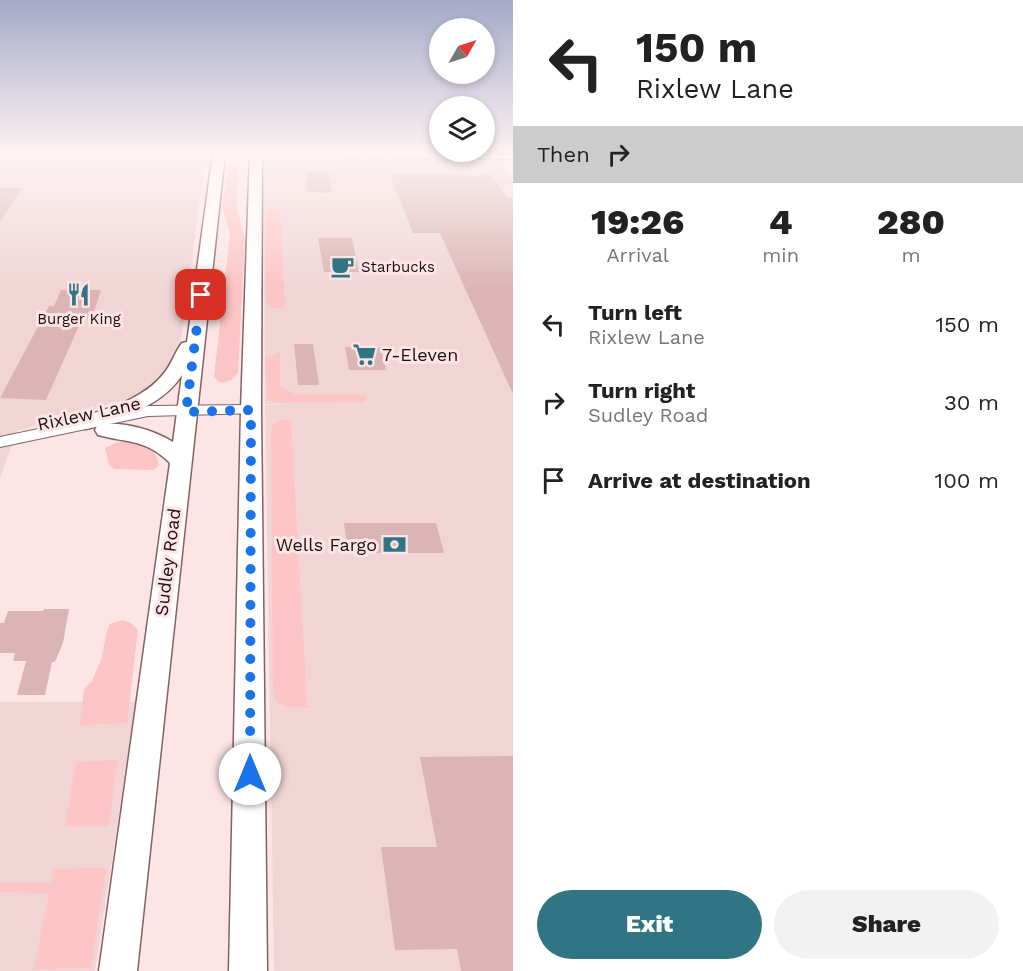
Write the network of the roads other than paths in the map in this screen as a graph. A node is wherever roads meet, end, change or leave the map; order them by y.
1 (213, 198) edge
2 (254, 198) edge
3 (198, 321) junction
4 (251, 410) junction
5 (186, 412) junction
6 (95, 427) junction
7 (0, 442) edge
8 (0, 454) edge
9 (180, 460) junction
10 (118, 971) edge
11 (248, 971) edge

1 - 3 main road, Sudley Road
2 - 4 main road
3 - 5 main road, Sudley Road
3 - 6 main road
4 - 5 street, Rixlew Lane
4 - 11 main road
5 - 6 street, Rixlew Lane
5 - 9 main road, Sudley Road
6 - 7 street, Rixlew Lane
6 - 8 street, Rixlew Lane
6 - 9 main road
9 - 10 main road, Sudley Road

